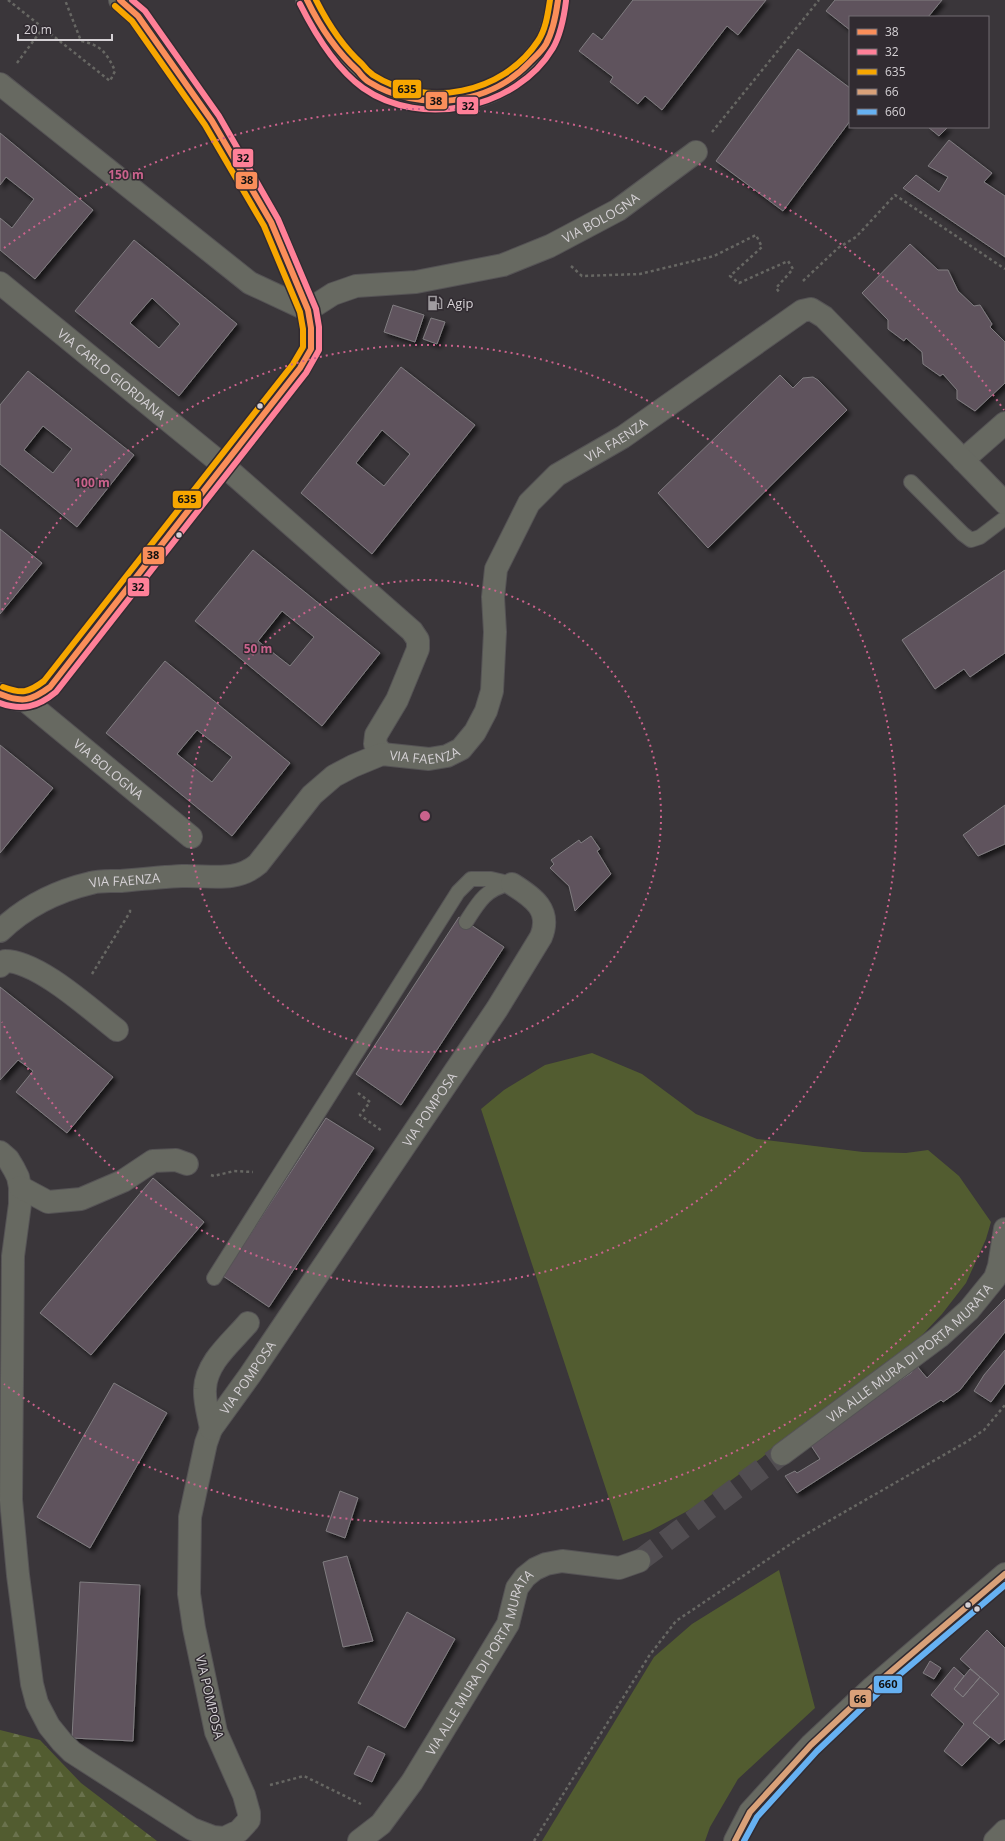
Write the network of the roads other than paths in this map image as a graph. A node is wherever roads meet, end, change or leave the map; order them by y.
1 (120, 0) edge
2 (307, 0) edge
3 (558, 0) edge
4 (0, 85) edge
5 (696, 152) road end
6 (0, 283) edge
7 (308, 310) junction
8 (1005, 423) edge
9 (963, 460) junction
10 (223, 465) junction
11 (911, 482) dead end
12 (1005, 503) edge
13 (1005, 518) edge
14 (0, 694) edge
15 (26, 701) junction
16 (382, 754) junction
17 (191, 837) dead end
18 (512, 884) junction
19 (466, 922) dead end
20 (0, 931) edge
21 (0, 966) edge
22 (117, 1030) dead end
23 (0, 1152) edge
24 (187, 1164) dead end
25 (20, 1187) junction
26 (1005, 1230) edge
27 (214, 1278) dead end
28 (248, 1323) dead end
29 (211, 1429) junction
30 (782, 1454) tunnel mouth
31 (639, 1561) tunnel mouth
32 (1005, 1574) edge
33 (1005, 1831) edge
34 (359, 1841) edge
35 (735, 1841) edge
36 (995, 1841) edge

1 - 7 street
2 - 3 street
4 - 7 street
5 - 7 street, VIA BOLOGNA
6 - 10 street, VIA CARLO GIORDANA
7 - 10 street
8 - 9 street
9 - 12 street, VIA FAENZA
9 - 16 street, VIA FAENZA
10 - 15 street
10 - 16 street, VIA FAENZA
11 - 13 lane
14 - 15 street, VIA BOLOGNA
15 - 17 street, VIA BOLOGNA
16 - 20 street, VIA FAENZA
18 - 19 lane
18 - 27 lane
18 - 29 street, VIA POMPOSA
21 - 22 street
23 - 25 street, VIA POMPOSA
24 - 25 street
25 - 29 street, VIA POMPOSA
26 - 30 street, VIA ALLE MURA DI PORTA MURATA
28 - 29 street
31 - 34 street, VIA ALLE MURA DI PORTA MURATA
32 - 35 street
33 - 36 street

